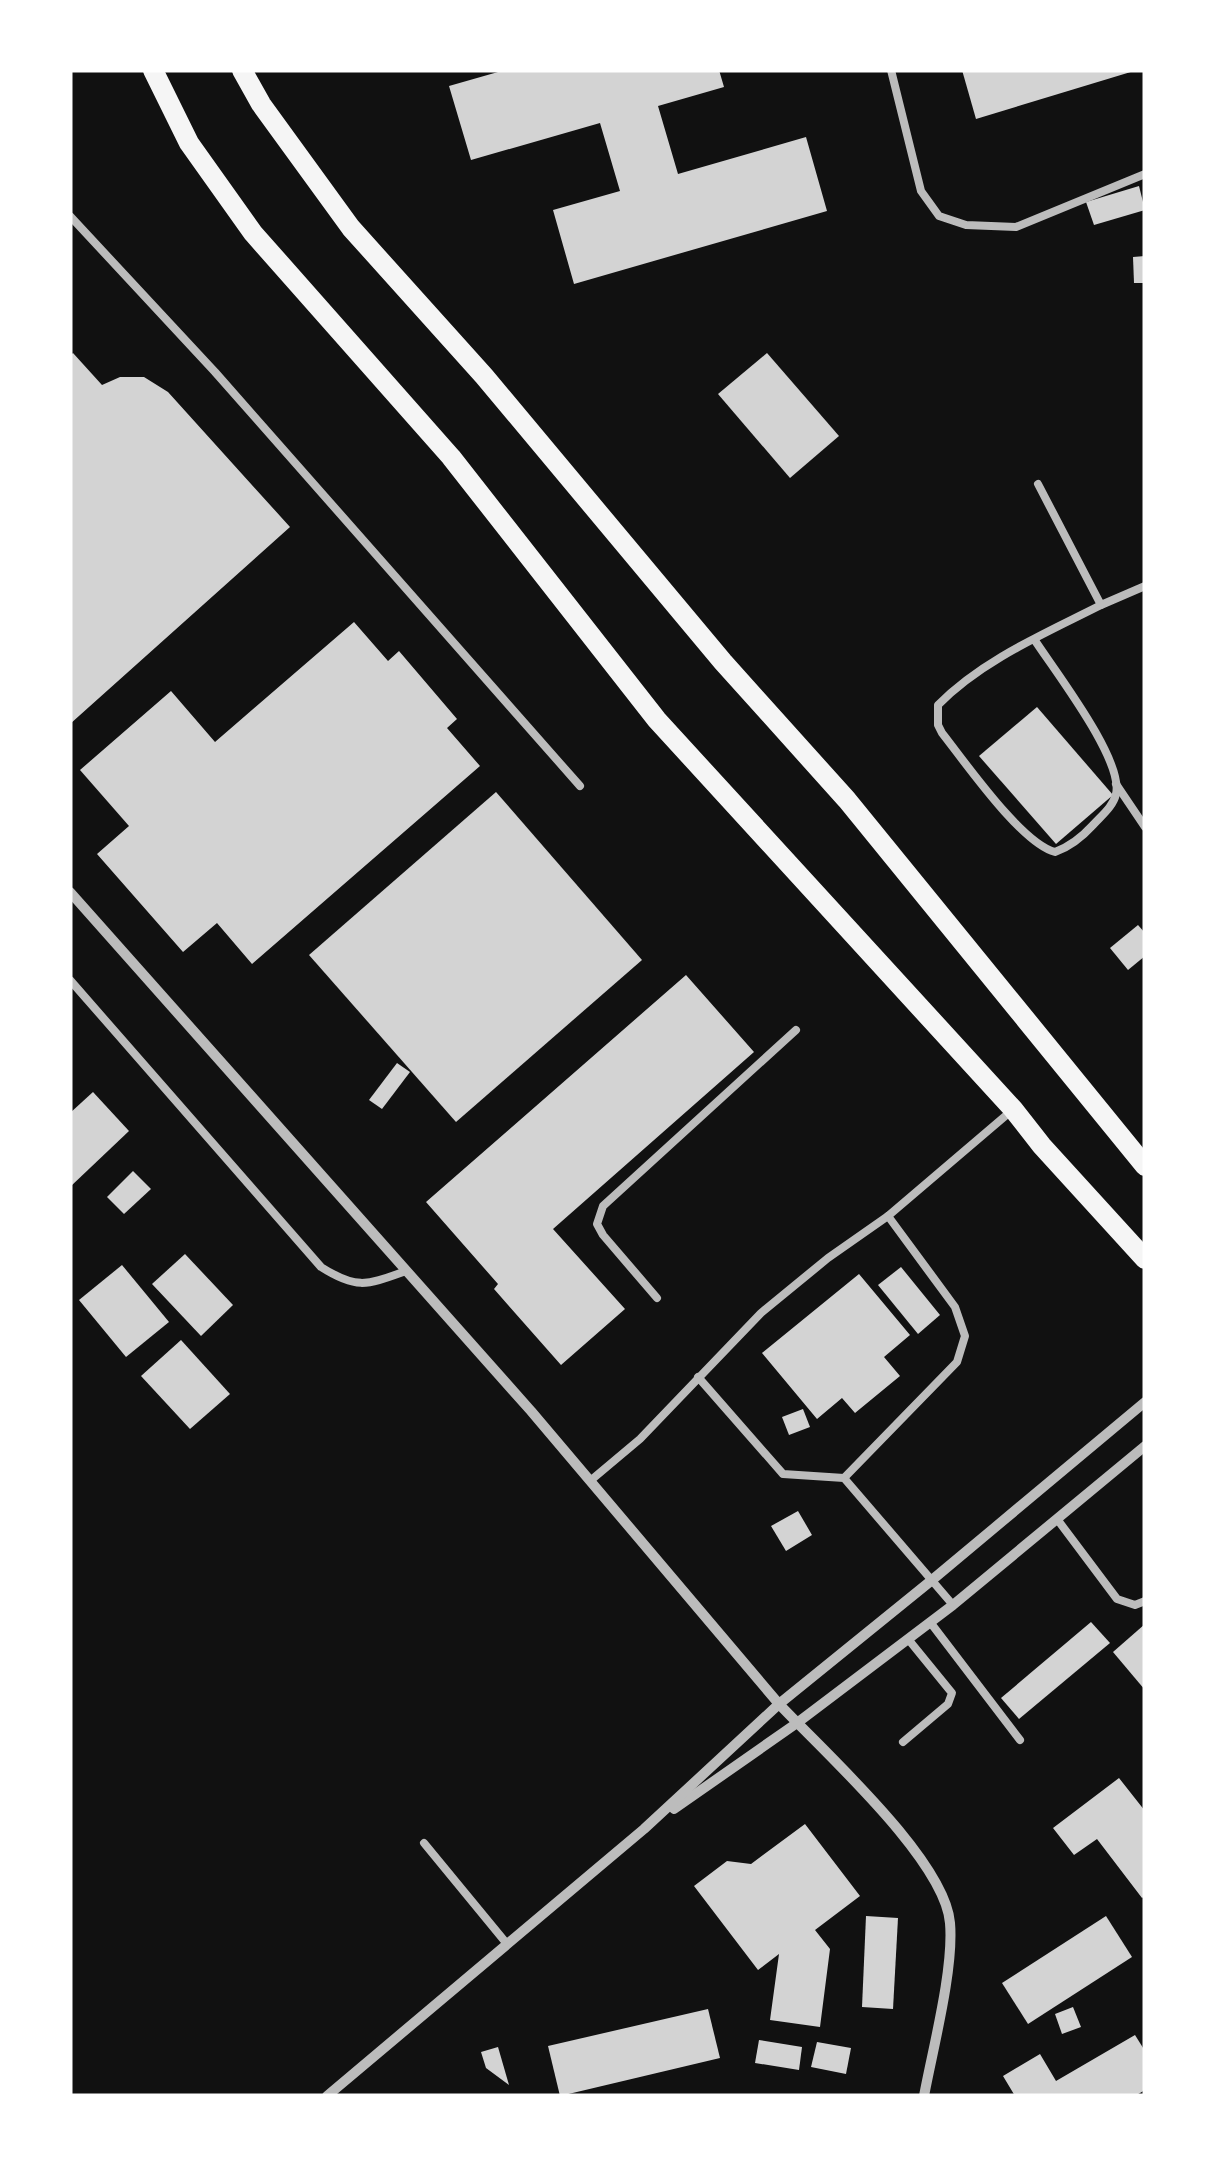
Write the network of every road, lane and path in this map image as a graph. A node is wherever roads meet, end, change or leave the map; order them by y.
1 (153, 70) edge
2 (242, 70) edge
3 (891, 70) edge
4 (1145, 174) edge
5 (70, 216) edge
6 (1038, 484) dead end
7 (1145, 586) edge
8 (1101, 605) junction
9 (1034, 639) junction
10 (1116, 784) junction
11 (580, 786) dead end
12 (1145, 827) edge
13 (70, 892) edge
14 (70, 980) edge
15 (796, 1030) dead end
16 (1013, 1109) junction
17 (1145, 1166) edge
18 (888, 1216) junction
19 (1145, 1259) edge
20 (406, 1271) junction
21 (656, 1298) dead end
22 (698, 1377) junction
23 (1145, 1402) edge
24 (1145, 1446) edge
25 (844, 1478) junction
26 (590, 1481) junction
27 (1057, 1519) junction
28 (932, 1580) junction
29 (1145, 1601) edge
30 (953, 1605) junction
31 (930, 1622) junction
32 (908, 1639) junction
33 (778, 1704) junction
34 (797, 1723) junction
35 (1020, 1740) dead end
36 (903, 1742) dead end
37 (644, 1830) junction
38 (424, 1843) dead end
39 (508, 1944) junction
40 (326, 2096) edge
41 (924, 2096) edge

1 - 16 main road
2 - 17 main road
3 - 4 lane
5 - 11 lane
6 - 8 lane
7 - 8 lane
8 - 9 lane
9 - 10 lane
9 - 10 lane
10 - 12 lane
13 - 20 street
14 - 20 lane
15 - 21 lane
16 - 18 lane
16 - 19 main road
18 - 22 lane
18 - 25 lane
20 - 26 street
22 - 25 lane
22 - 26 lane
23 - 28 street
24 - 27 street
25 - 28 lane
26 - 33 street
27 - 29 lane
27 - 30 street
28 - 30 lane
28 - 33 street
30 - 31 street
31 - 32 street
31 - 35 lane
32 - 34 street
32 - 36 lane
33 - 34 street
33 - 37 street
34 - 37 street
34 - 41 street
37 - 39 street
38 - 39 lane
39 - 40 street

